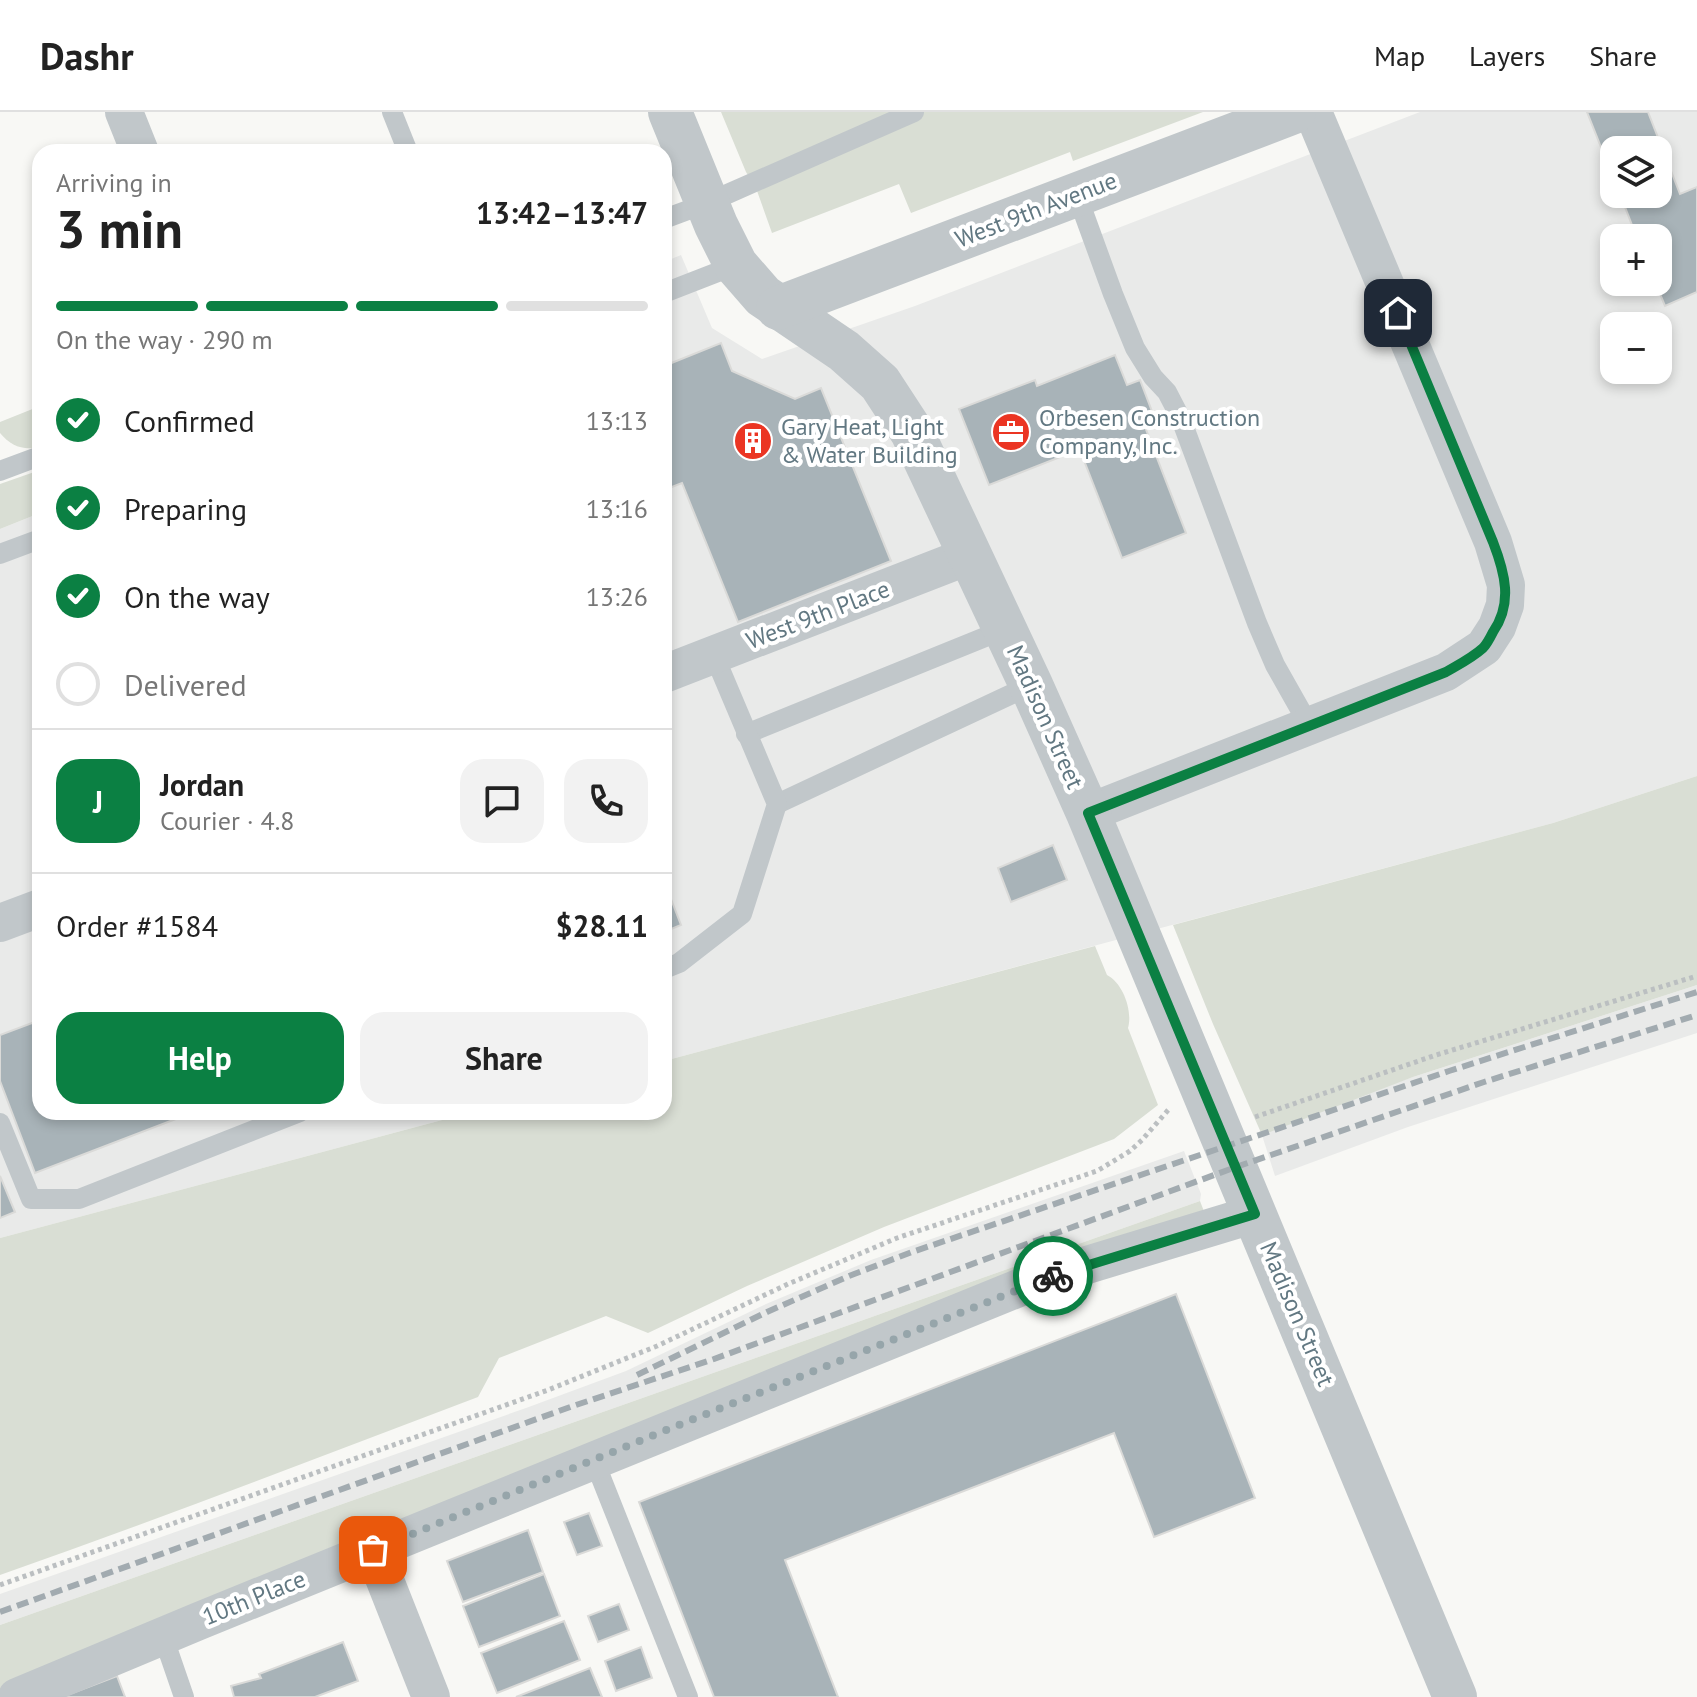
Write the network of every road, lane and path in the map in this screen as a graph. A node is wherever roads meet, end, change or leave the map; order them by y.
1 (124, 112) edge
2 (392, 112) edge
3 (670, 112) edge
4 (914, 112) edge
5 (1294, 112) edge
6 (1313, 112) edge
7 (137, 144) edge
8 (405, 144) edge
9 (1077, 195) junction
10 (707, 203) junction
11 (672, 216) edge
12 (736, 265) junction
13 (672, 290) edge
14 (778, 308) junction
15 (32, 459) edge
16 (0, 471) edge
17 (32, 542) edge
18 (0, 554) edge
19 (971, 555) junction
20 (1005, 629) junction
21 (714, 655) junction
22 (672, 671) edge
23 (1031, 685) junction
24 (1310, 727) junction
25 (746, 734) junction
26 (777, 804) junction
27 (1088, 813) junction
28 (32, 911) edge
29 (0, 923) edge
30 (672, 966) edge
31 (1697, 976) edge
32 (1197, 1074) junction
33 (280, 1120) edge
34 (0, 1123) edge
35 (1220, 1129) junction
36 (1255, 1214) junction
37 (594, 1460) junction
38 (373, 1550) junction
39 (0, 1585) edge
40 (163, 1636) junction
41 (17, 1697) edge
42 (184, 1697) edge
43 (431, 1697) edge
44 (688, 1697) edge
45 (1455, 1697) edge

1 - 7 street
2 - 8 lane
3 - 10 street, Madison Street
4 - 10 lane
5 - 9 street, West 9th Avenue
6 - 24 street
9 - 14 street, West 9th Avenue
9 - 24 lane
10 - 11 lane
10 - 12 street, Madison Street
12 - 13 lane
12 - 14 street, Madison Street
14 - 19 street, Madison Street
15 - 16 lane
17 - 18 lane
19 - 20 street, Madison Street
19 - 21 street, West 9th Place
20 - 23 street, Madison Street
20 - 25 lane
21 - 22 street, West 9th Place
21 - 25 lane
23 - 26 lane
23 - 27 street, Madison Street
24 - 27 street
25 - 26 lane
26 - 30 lane
27 - 32 street, Madison Street
28 - 29 street
31 - 35 path
32 - 35 street, Madison Street
32 - 39 path
33 - 34 lane
35 - 36 street, Madison Street
36 - 37 street, 10th Place
36 - 45 street, Madison Street
37 - 38 street, 10th Place
37 - 44 lane
38 - 40 street, 10th Place
38 - 43 street
40 - 41 street, 10th Place
40 - 42 lane

